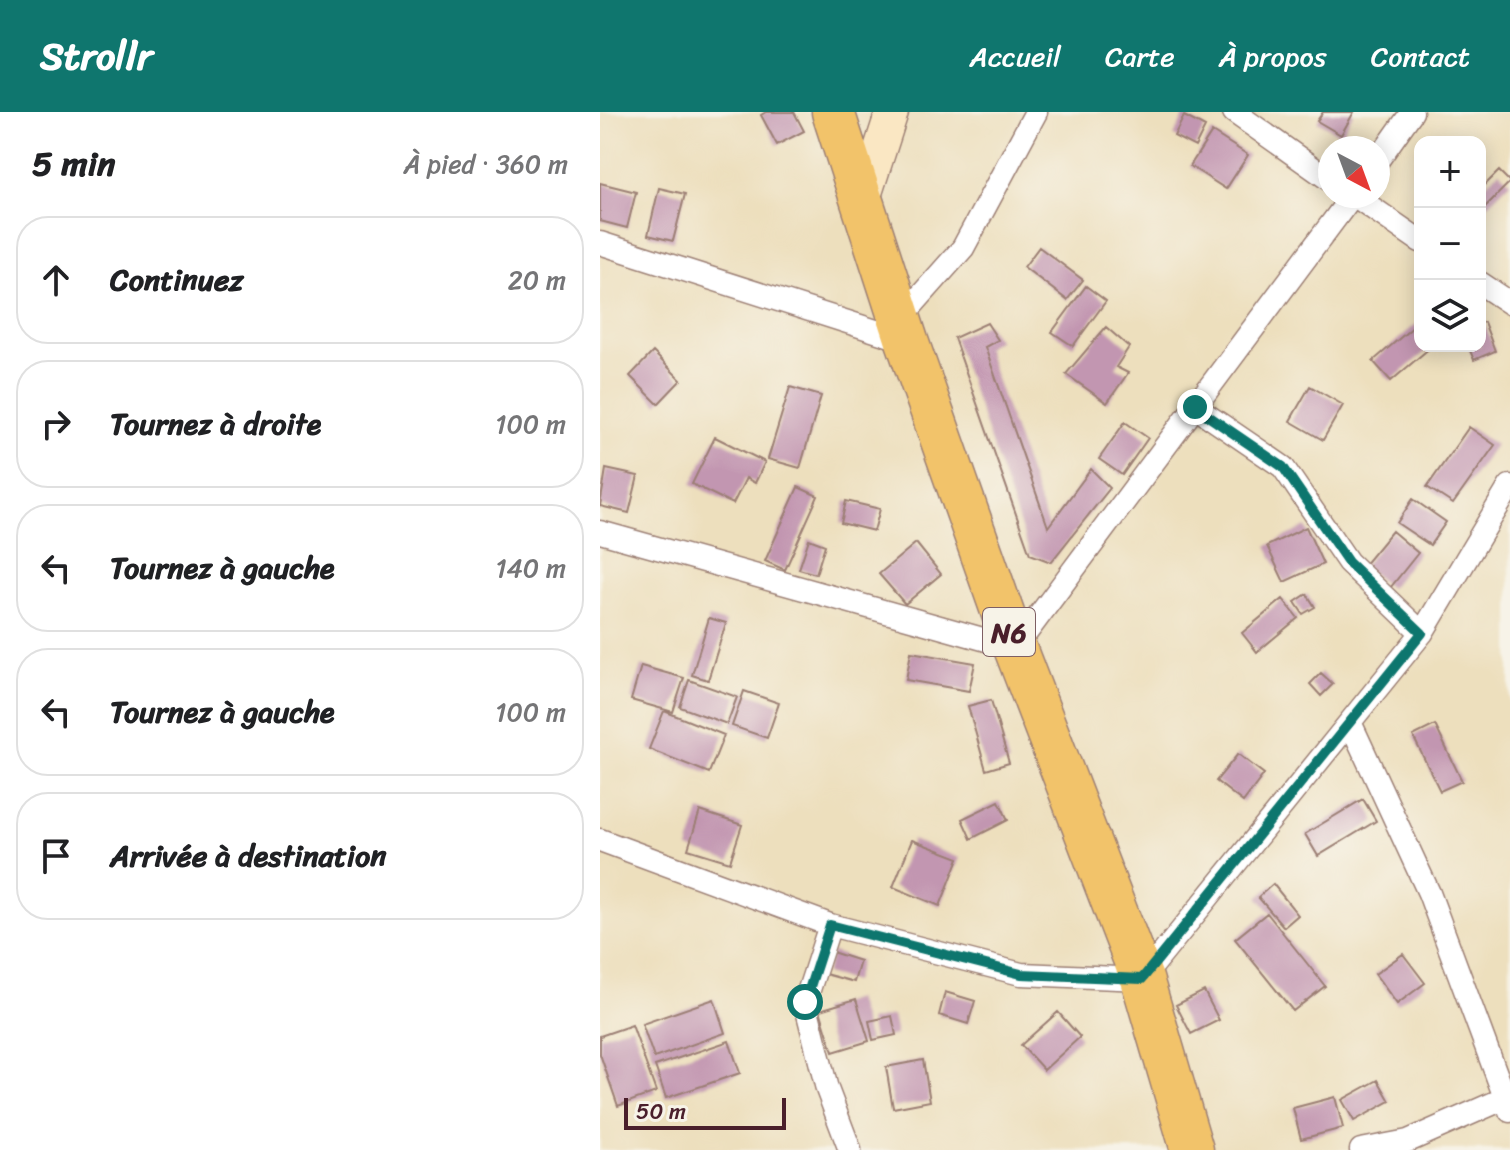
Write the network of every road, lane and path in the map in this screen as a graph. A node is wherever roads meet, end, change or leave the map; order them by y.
1 (833, 112) edge
2 (892, 112) edge
3 (1036, 112) edge
4 (1234, 112) edge
5 (1412, 112) edge
6 (1390, 143) edge
7 (1318, 172) edge
8 (862, 205) junction
9 (1345, 208) edge
10 (1372, 208) edge
11 (1414, 237) edge
12 (600, 243) edge
13 (1486, 287) edge
14 (1510, 303) edge
15 (903, 330) junction
16 (1195, 407) junction
17 (1510, 486) edge
18 (600, 532) edge
19 (1422, 633) junction
20 (1015, 648) junction
21 (1350, 722) junction
22 (600, 840) edge
23 (830, 925) junction
24 (1142, 979) junction
25 (1508, 1102) edge
26 (850, 1150) edge
27 (1192, 1150) edge
28 (1361, 1150) edge

1 - 8 highway, N6
2 - 8 main road
3 - 15 street
4 - 7 street
5 - 6 street
8 - 15 highway, N6
9 - 16 street
10 - 11 street
12 - 15 street
13 - 14 street
15 - 20 highway, N6
16 - 19 street
16 - 20 street
17 - 19 street
18 - 20 street
19 - 21 street
20 - 24 highway, N6
21 - 24 street
21 - 25 street
22 - 23 street
23 - 24 street
23 - 26 street
24 - 27 highway, N6
25 - 28 street

